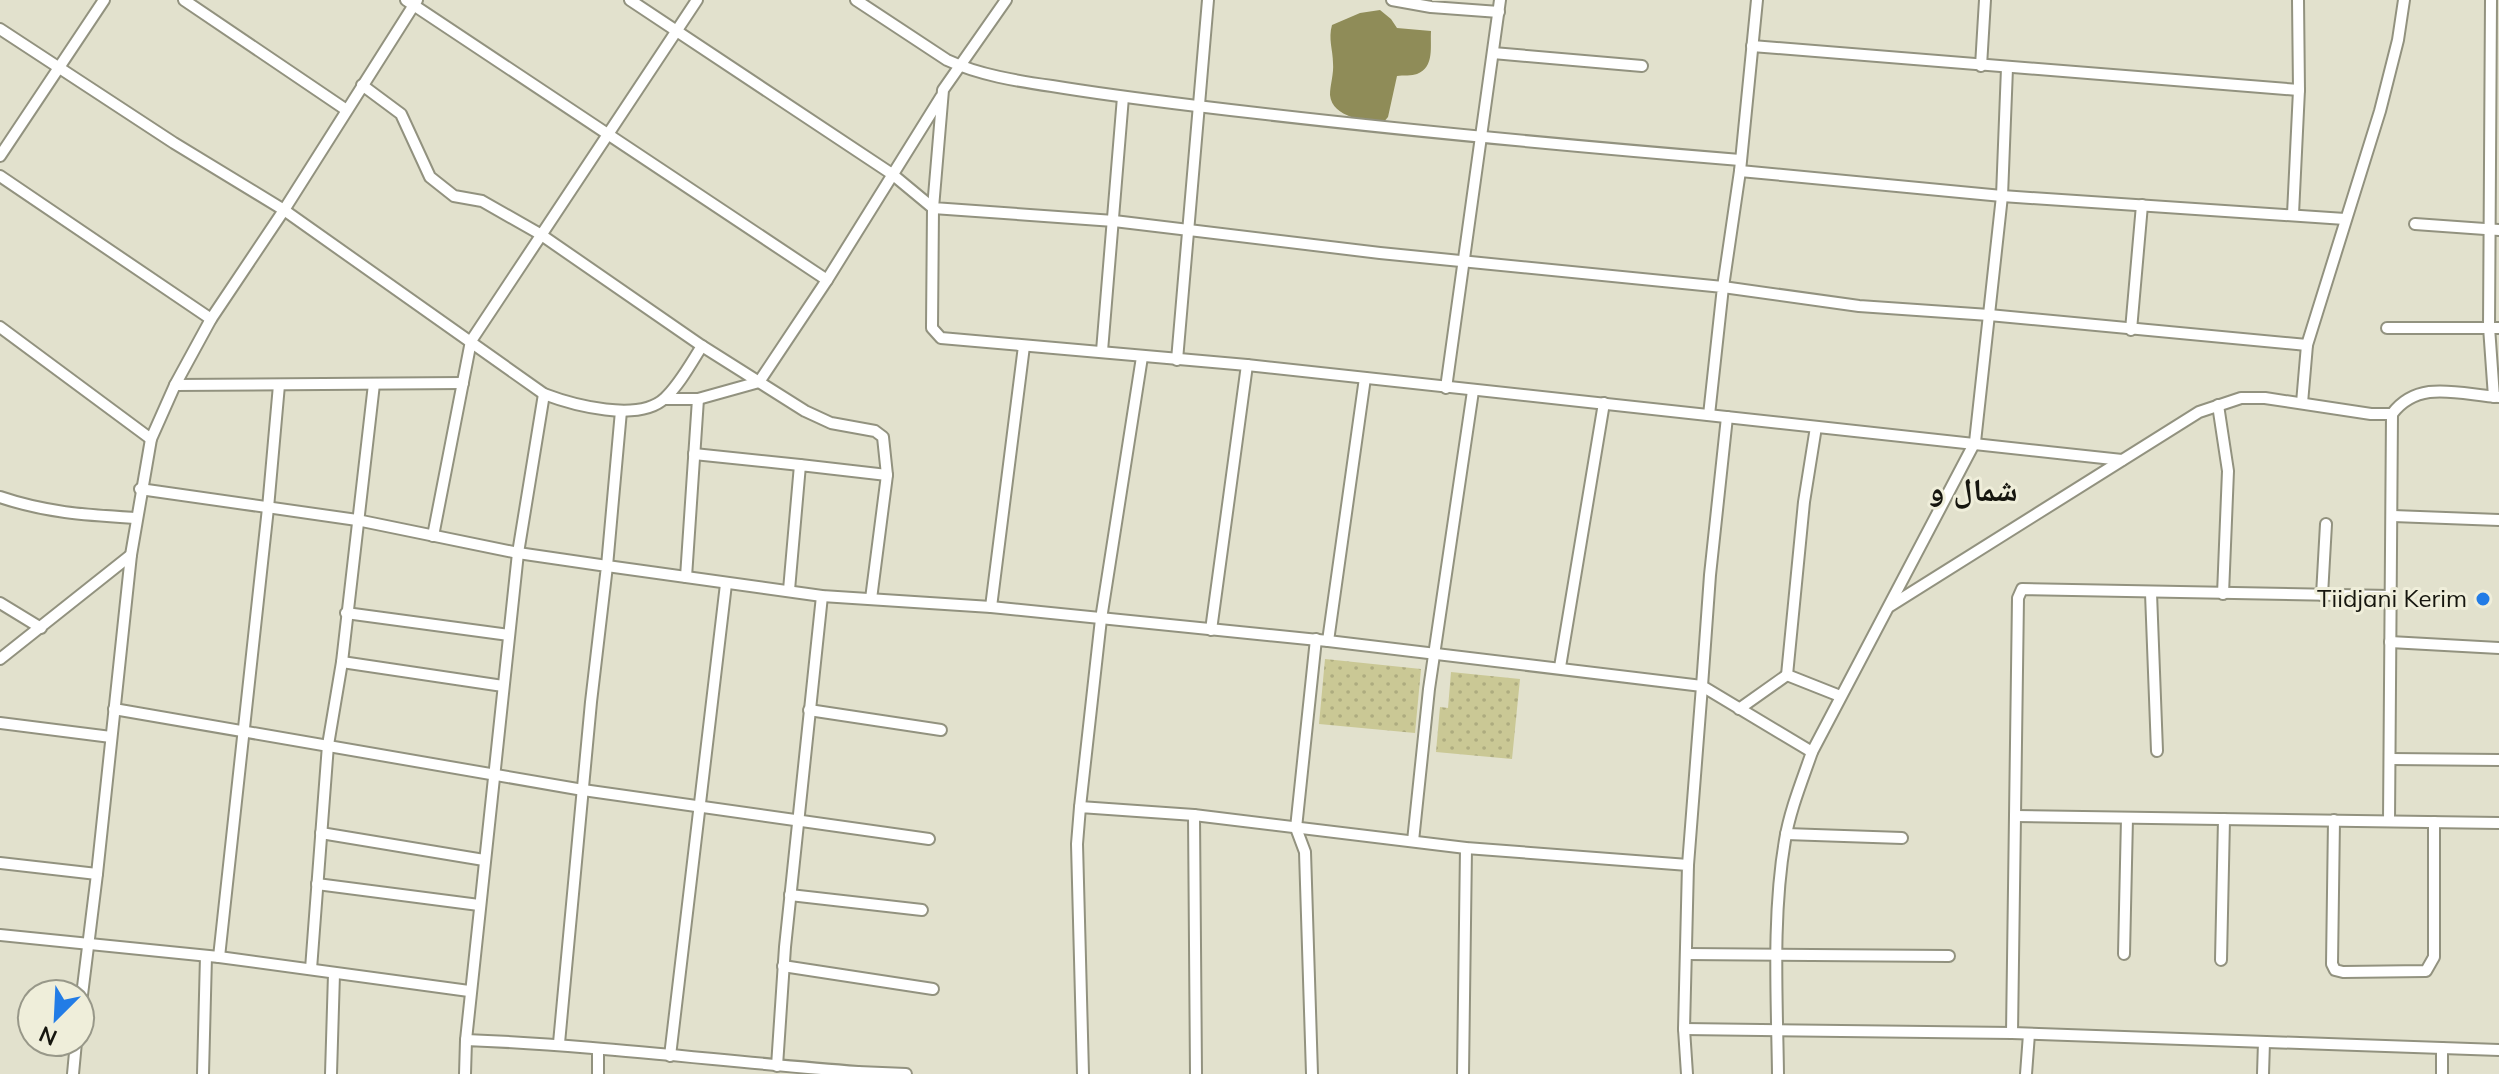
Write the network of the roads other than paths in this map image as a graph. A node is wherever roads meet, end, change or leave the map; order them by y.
1 (104, 0) edge
2 (184, 0) edge
3 (630, 0) edge
4 (697, 0) edge
5 (856, 0) edge
6 (1006, 0) edge
7 (1208, 0) edge
8 (1392, 0) edge
9 (1500, 0) edge
10 (1757, 0) edge
11 (1985, 0) edge
12 (2298, 0) edge
13 (2404, 0) edge
14 (2491, 0) edge
15 (412, 2) edge
16 (1499, 12) junction
17 (0, 29) edge
18 (676, 30) junction
19 (1752, 46) junction
20 (1493, 53) junction
21 (959, 66) junction
22 (1642, 66) dead end
23 (1981, 66) junction
24 (60, 67) junction
25 (2007, 68) junction
26 (362, 85) junction
27 (2299, 90) junction
28 (942, 96) junction
29 (1123, 97) junction
30 (1199, 106) junction
31 (345, 109) junction
32 (2495, 134) edge
33 (608, 137) junction
34 (1481, 139) junction
35 (0, 156) edge
36 (1740, 166) junction
37 (892, 174) junction
38 (0, 176) edge
39 (2002, 196) junction
40 (2142, 205) junction
41 (933, 208) junction
42 (284, 210) junction
43 (2293, 214) junction
44 (2345, 219) junction
45 (1114, 221) junction
46 (2415, 224) dead end
47 (1190, 230) junction
48 (2495, 230) edge
49 (540, 234) junction
50 (1463, 262) junction
51 (827, 280) junction
52 (1723, 287) junction
53 (1989, 315) junction
54 (211, 319) junction
55 (0, 327) edge
56 (2494, 327) edge
57 (2387, 328) dead end
58 (2131, 330) junction
59 (471, 341) junction
60 (2307, 345) junction
61 (702, 346) junction
62 (1024, 346) junction
63 (1102, 351) junction
64 (1142, 357) junction
65 (1177, 360) junction
66 (1247, 365) junction
67 (1365, 378) junction
68 (759, 382) junction
69 (463, 383) junction
70 (374, 384) junction
71 (175, 385) junction
72 (279, 385) junction
73 (1446, 388) junction
74 (1473, 391) junction
75 (544, 394) junction
76 (2497, 397) edge
77 (665, 399) junction
78 (698, 399) junction
79 (1604, 403) junction
80 (2302, 403) junction
81 (2218, 405) junction
82 (621, 411) junction
83 (2392, 414) junction
84 (1709, 415) junction
85 (1727, 417) junction
86 (1816, 427) junction
87 (151, 439) junction
88 (1975, 442) junction
89 (694, 454) junction
90 (2122, 460) junction
91 (800, 465) junction
92 (887, 475) junction
93 (140, 489) junction
94 (0, 497) edge
95 (268, 508) junction
96 (2393, 516) junction
97 (136, 518) junction
98 (357, 520) junction
99 (2499, 520) edge
100 (2326, 524) dead end
101 (433, 536) junction
102 (518, 553) junction
103 (131, 555) junction
104 (607, 566) junction
105 (686, 577) junction
106 (726, 584) junction
107 (789, 590) junction
108 (2151, 593) junction
109 (2223, 594) junction
110 (2322, 595) junction
111 (822, 596) junction
112 (2390, 596) junction
113 (871, 599) junction
114 (0, 603) edge
115 (991, 607) junction
116 (1887, 607) junction
117 (346, 613) junction
118 (1101, 619) junction
119 (41, 628) junction
120 (1211, 630) junction
121 (509, 635) junction
122 (1316, 639) junction
123 (1328, 641) junction
124 (2390, 642) junction
125 (2499, 648) edge
126 (1436, 653) junction
127 (0, 659) edge
128 (342, 662) junction
129 (1560, 667) junction
130 (1787, 675) junction
131 (503, 686) junction
132 (1702, 686) junction
133 (1840, 696) junction
134 (114, 709) junction
135 (1739, 709) junction
136 (809, 710) junction
137 (0, 723) edge
138 (243, 730) junction
139 (941, 730) dead end
140 (111, 737) junction
141 (328, 745) junction
142 (2157, 751) dead end
143 (1812, 752) junction
144 (2391, 759) junction
145 (2499, 760) edge
146 (493, 774) junction
147 (583, 790) junction
148 (700, 806) junction
149 (1080, 807) junction
150 (1194, 815) junction
151 (2015, 816) junction
152 (2127, 818) junction
153 (2224, 819) junction
154 (797, 820) junction
155 (2334, 820) junction
156 (2389, 821) junction
157 (2434, 822) junction
158 (2499, 823) edge
159 (1296, 828) junction
160 (321, 833) junction
161 (1786, 834) junction
162 (1902, 838) dead end
163 (929, 839) dead end
164 (1413, 841) junction
165 (1466, 848) junction
166 (484, 860) junction
167 (0, 863) edge
168 (1688, 865) junction
169 (97, 874) junction
170 (317, 884) junction
171 (790, 895) junction
172 (479, 905) junction
173 (922, 910) dead end
174 (0, 935) edge
175 (89, 944) junction
176 (1777, 953) junction
177 (1686, 954) junction
178 (2124, 954) dead end
179 (206, 956) junction
180 (1949, 956) dead end
181 (219, 957) junction
182 (2221, 960) dead end
183 (783, 966) junction
184 (311, 969) junction
185 (334, 974) junction
186 (84, 978) edge
187 (933, 989) dead end
188 (469, 991) junction
189 (1684, 1029) junction
190 (1778, 1030) junction
191 (2012, 1033) junction
192 (2029, 1034) junction
193 (466, 1040) junction
194 (2264, 1042) junction
195 (559, 1043) junction
196 (2442, 1048) junction
197 (598, 1049) junction
198 (2499, 1050) edge
199 (670, 1056) junction
200 (777, 1066) junction
201 (858, 1073) edge
202 (203, 1074) edge
203 (331, 1074) edge
204 (465, 1074) edge
205 (598, 1074) edge
206 (906, 1074) edge
207 (1083, 1074) edge
208 (1196, 1074) edge
209 (1312, 1074) edge
210 (1463, 1074) edge
211 (1687, 1074) edge
212 (1778, 1074) edge
213 (2026, 1074) edge
214 (2263, 1074) edge
215 (2442, 1074) edge

1 - 24 street
2 - 31 street
3 - 18 street
4 - 18 street
5 - 21 street
6 - 21 street
7 - 30 street
8 - 16 street
9 - 16 street
10 - 19 street
11 - 23 street
12 - 27 street
13 - 44 street
14 - 32 street
15 - 26 street
15 - 33 street
16 - 20 street
17 - 24 street
18 - 33 street
18 - 37 street
19 - 23 street
19 - 36 street
20 - 22 street
20 - 34 street
21 - 28 street
21 - 29 street
23 - 25 street
24 - 35 street
24 - 42 street
25 - 27 street
25 - 39 street
26 - 31 street
26 - 49 street
27 - 43 street
28 - 37 street
28 - 41 street
29 - 30 street
29 - 45 street
30 - 34 street
30 - 47 street
31 - 42 street
32 - 48 street
33 - 49 street
33 - 51 street
34 - 36 street
34 - 50 street
36 - 39 street
36 - 52 street
37 - 41 street
37 - 51 street
38 - 54 street
39 - 40 street
39 - 53 street
40 - 43 street
40 - 58 street
41 - 45 street
41 - 62 street
42 - 54 street
42 - 59 street
43 - 44 street
44 - 60 street
45 - 47 street
45 - 63 street
46 - 48 street
47 - 50 street
47 - 65 street
48 - 56 street
49 - 59 street
49 - 61 street
50 - 52 street
50 - 73 street
51 - 68 street
52 - 53 street
52 - 84 street
53 - 58 street
53 - 88 street
54 - 71 street
55 - 87 street
56 - 57 street
56 - 76 street
58 - 60 street
59 - 69 street
59 - 75 street
60 - 80 street
61 - 68 street
61 - 77 street
62 - 63 street
62 - 115 street
63 - 64 street
64 - 65 street
64 - 118 street
65 - 66 street
66 - 67 street
66 - 120 street
67 - 73 street
67 - 123 street
68 - 78 street
68 - 92 street
69 - 70 street
69 - 101 street
70 - 72 street
70 - 98 street
71 - 72 street
71 - 87 street
72 - 95 street
73 - 74 street
74 - 79 street
74 - 126 street
75 - 82 street
75 - 102 street
76 - 83 street
77 - 78 street
77 - 82 street
78 - 89 street
79 - 84 street
79 - 129 street
80 - 81 street
80 - 83 street
81 - 90 street
81 - 109 street
82 - 104 street
83 - 96 street
84 - 85 street
85 - 86 street
85 - 132 street
86 - 88 street
86 - 130 street
87 - 93 street
88 - 90 street
88 - 116 street
89 - 91 street
89 - 105 street
90 - 116 street
91 - 92 street
91 - 107 street
92 - 113 street
93 - 95 street
93 - 97 street
94 - 97 street
95 - 98 street
95 - 138 street
96 - 99 street
96 - 112 street
97 - 103 street
98 - 101 street
98 - 117 street
100 - 110 street
101 - 102 street
102 - 104 street
102 - 121 street
103 - 119 street
103 - 134 street
104 - 105 street
104 - 147 street
105 - 106 street
106 - 107 street
106 - 148 street
107 - 111 street
108 - 109 street
108 - 142 street
108 - 151 street
109 - 110 street
110 - 112 street
111 - 113 street
111 - 136 street
112 - 124 street
113 - 115 street
114 - 119 street
115 - 118 street
116 - 133 street
117 - 121 street
117 - 128 street
118 - 120 street
118 - 149 street
119 - 127 street
120 - 122 street
121 - 131 street
122 - 123 street
122 - 159 street
123 - 126 street
124 - 125 street
124 - 144 street
126 - 129 street
126 - 164 street
128 - 131 street
128 - 141 street
129 - 132 street
130 - 133 street
130 - 135 street
131 - 146 street
132 - 135 street
132 - 168 street
133 - 143 street
134 - 138 street
134 - 140 street
135 - 143 street
136 - 139 street
136 - 154 street
137 - 140 street
138 - 141 street
138 - 181 street
140 - 169 street
141 - 146 street
141 - 160 street
143 - 161 street
144 - 145 street
144 - 156 street
146 - 147 street
146 - 166 street
147 - 148 street
147 - 195 street
148 - 154 street
148 - 199 street
149 - 150 street
149 - 207 street
150 - 159 street
150 - 208 street
151 - 152 street
151 - 191 street
152 - 153 street
152 - 178 street
153 - 155 street
153 - 182 street
154 - 163 street
154 - 171 street
155 - 156 street
155 - 157 street
156 - 157 street
157 - 158 street
159 - 164 street
159 - 209 street
160 - 166 street
160 - 170 street
161 - 162 street
161 - 176 street
164 - 165 street
165 - 168 street
165 - 210 street
166 - 172 street
167 - 169 street
168 - 177 street
169 - 175 street
170 - 172 street
170 - 184 street
171 - 173 street
171 - 183 street
172 - 188 street
174 - 175 street
175 - 179 street
175 - 186 street
176 - 177 street
176 - 180 street
176 - 190 street
177 - 189 street
179 - 181 street
179 - 202 street
181 - 184 street
183 - 187 street
183 - 200 street
184 - 185 street
185 - 188 street
185 - 203 street
188 - 193 street
189 - 190 street
189 - 211 street
190 - 191 street
190 - 212 street
191 - 192 street
192 - 194 street
192 - 213 street
193 - 195 street
193 - 204 street
194 - 196 street
194 - 214 street
195 - 197 street
196 - 198 street
196 - 215 street
197 - 199 street
197 - 205 street
199 - 200 street
200 - 201 street
201 - 206 street

